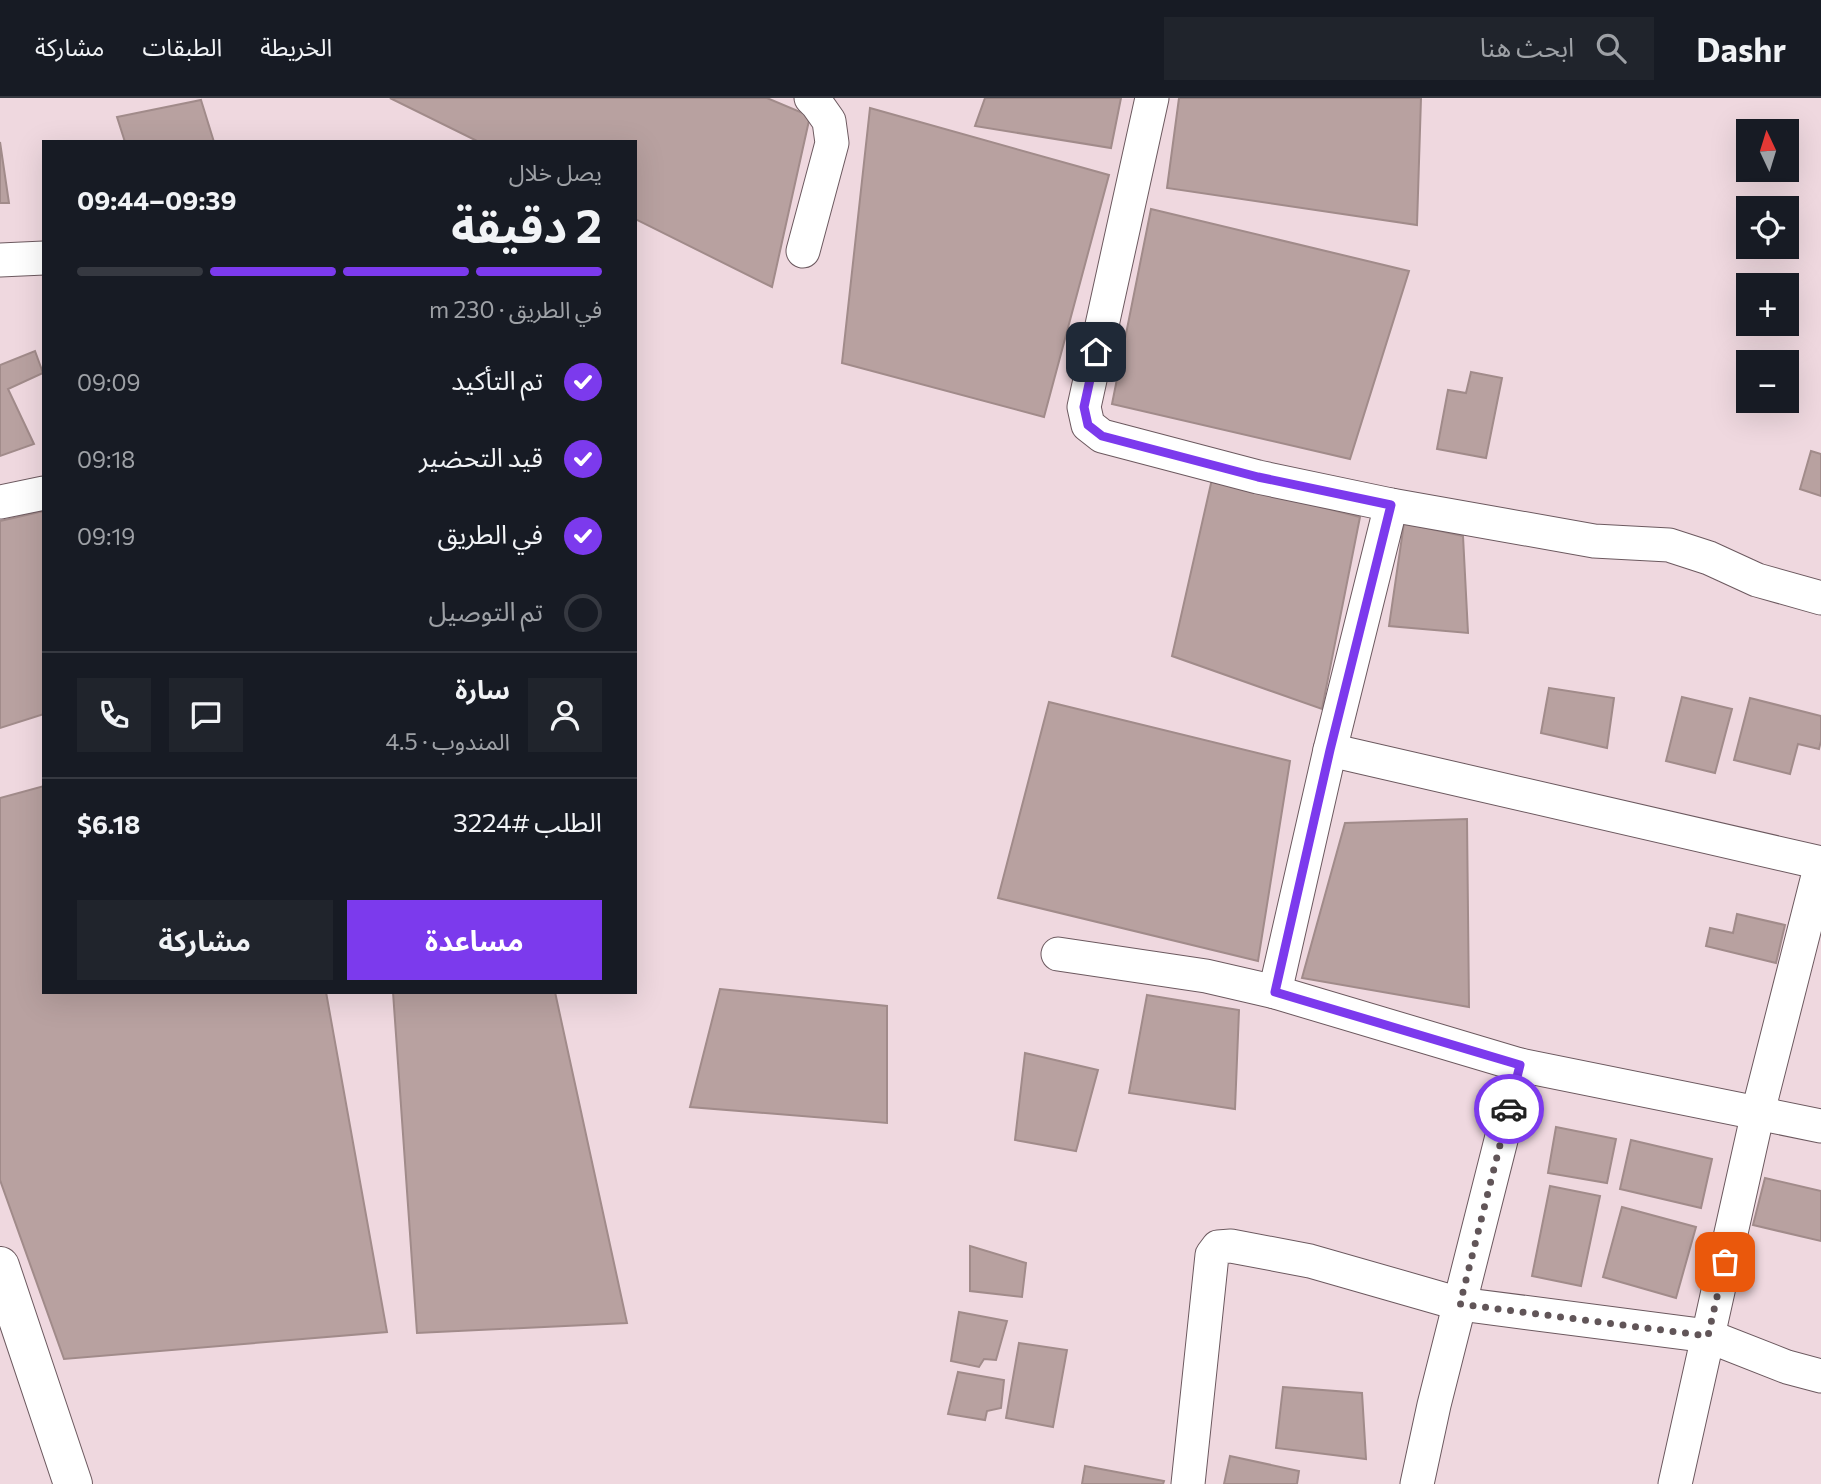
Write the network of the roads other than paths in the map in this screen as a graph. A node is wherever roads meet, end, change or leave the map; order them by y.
1 (811, 98) edge
2 (1152, 98) edge
3 (803, 251) dead end
4 (42, 258) edge
5 (0, 260) edge
6 (42, 493) edge
7 (0, 502) edge
8 (1391, 505) junction
9 (1821, 598) edge
10 (1330, 750) junction
11 (1821, 863) edge
12 (1058, 954) dead end
13 (1275, 992) junction
14 (1520, 1065) junction
15 (1758, 1112) junction
16 (1821, 1126) edge
17 (0, 1266) edge
18 (1460, 1304) junction
19 (1708, 1336) junction
20 (1821, 1376) edge
21 (73, 1484) edge
22 (1188, 1484) edge
23 (1417, 1484) edge
24 (1675, 1484) edge

1 - 3 street
2 - 8 street
4 - 5 street
6 - 7 street
8 - 9 street
8 - 10 street
10 - 11 street
10 - 13 street
11 - 15 street
12 - 13 street
13 - 14 street
14 - 15 street
14 - 18 street
15 - 16 street
15 - 19 street
17 - 21 street
18 - 19 street
18 - 22 street
18 - 23 street
19 - 20 street
19 - 24 street

